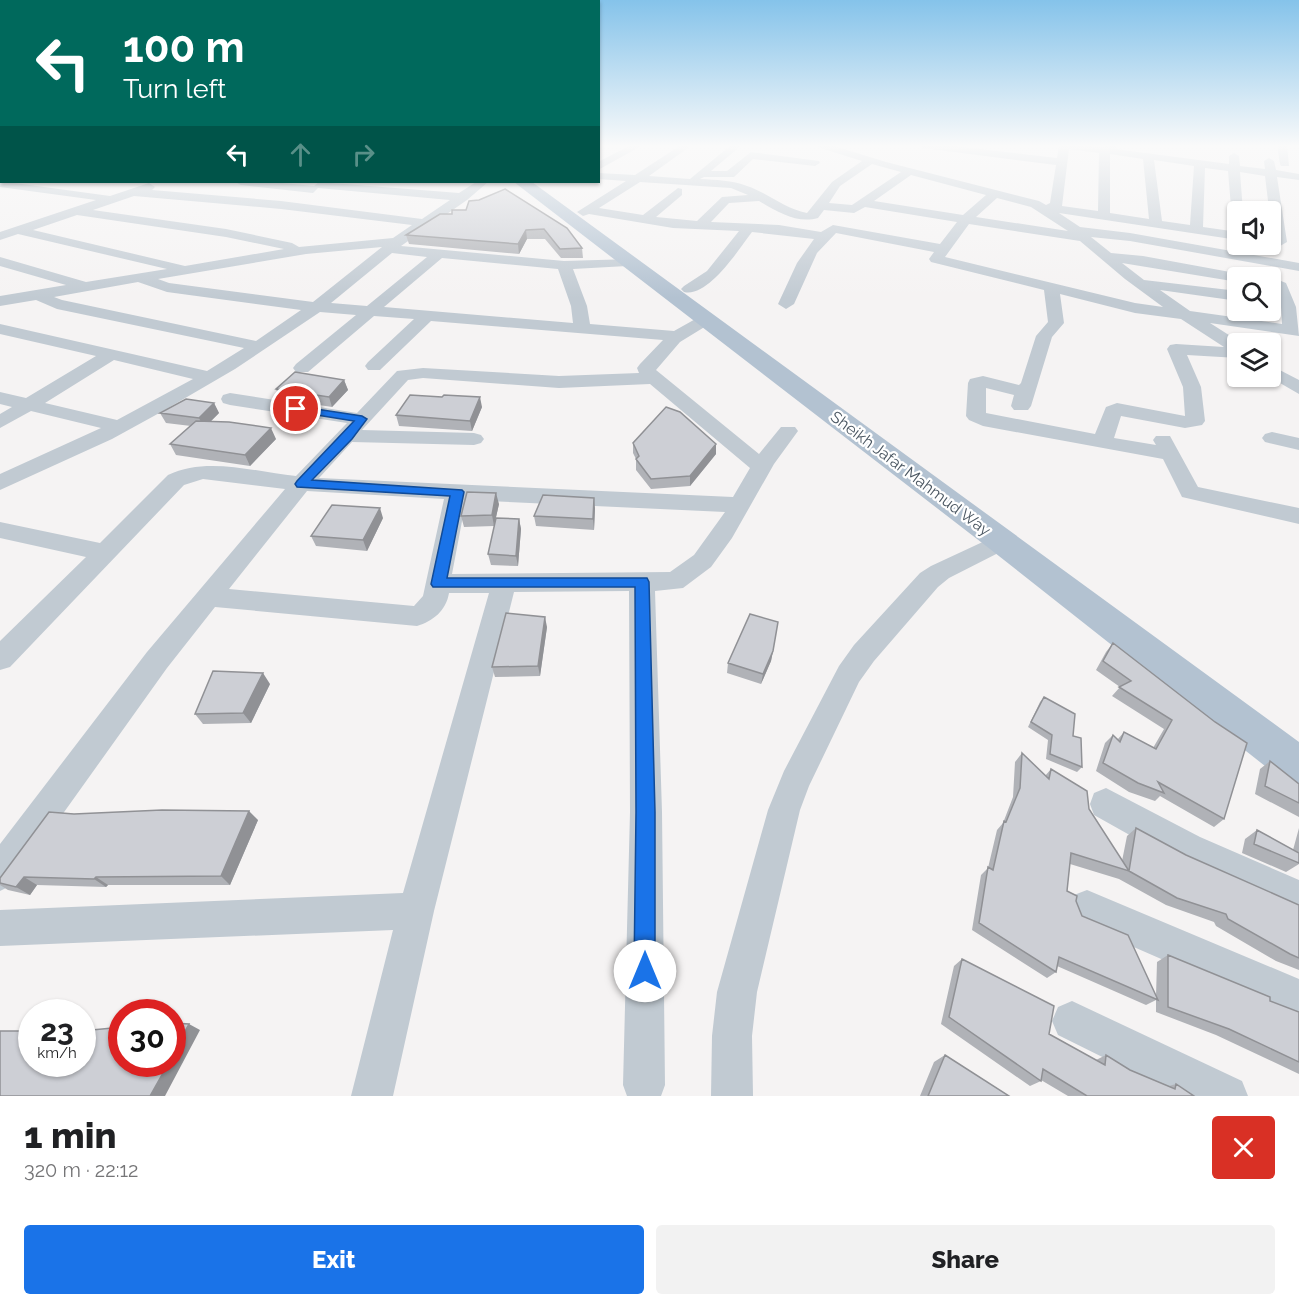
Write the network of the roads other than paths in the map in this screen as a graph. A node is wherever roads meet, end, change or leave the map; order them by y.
1 (87, 196) edge
2 (118, 196) edge
3 (193, 196) edge
4 (297, 196) edge
5 (350, 196) edge
6 (406, 196) edge
7 (452, 196) edge
8 (548, 196) edge
9 (557, 196) edge
10 (608, 196) edge
11 (673, 196) edge
12 (761, 196) edge
13 (825, 196) edge
14 (870, 196) edge
15 (926, 196) edge
16 (992, 196) edge
17 (1006, 196) edge
18 (1057, 196) edge
19 (1104, 196) edge
20 (1153, 196) edge
21 (1199, 196) edge
22 (463, 197) joint
23 (108, 199) junction
24 (766, 199) junction
25 (862, 203) junction
26 (281, 204) junction
27 (820, 206) junction
28 (45, 208) dead end
29 (1050, 209) junction
30 (326, 210) junction
31 (71, 212) junction
32 (912, 212) junction
33 (578, 213) junction
34 (1104, 216) junction
35 (375, 217) junction
36 (645, 220) junction
37 (965, 220) junction
38 (0, 222) edge
39 (426, 224) junction
40 (1156, 224) junction
41 (701, 225) junction
42 (748, 228) junction
43 (20, 229) junction
44 (1196, 230) junction
45 (1227, 234) edge
46 (1080, 235) junction
47 (0, 236) edge
48 (822, 236) junction
49 (888, 238) junction
50 (393, 245) junction
51 (943, 249) junction
52 (311, 250) junction
53 (440, 254) junction
54 (1107, 257) junction
55 (1257, 260) junction
56 (0, 261) edge
57 (627, 262) junction
58 (564, 265) junction
59 (1257, 267) edge
60 (1299, 267) edge
61 (190, 270) junction
62 (1227, 275) edge
63 (140, 278) junction
64 (1140, 283) junction
65 (1281, 286) edge
66 (86, 287) junction
67 (1051, 288) junction
68 (689, 289) junction
69 (1299, 289) edge
70 (1281, 292) edge
71 (39, 295) junction
72 (1227, 295) edge
73 (0, 301) edge
74 (1281, 302) edge
75 (1288, 303) junction
76 (786, 304) dead end
77 (316, 307) junction
78 (370, 312) junction
79 (1184, 314) junction
80 (427, 316) junction
81 (705, 321) junction
82 (582, 327) junction
83 (1294, 330) edge
84 (4, 334) edge
85 (677, 336) junction
86 (1227, 341) edge
87 (257, 346) junction
88 (1227, 352) edge
89 (111, 355) junction
90 (374, 366) dead end
91 (302, 368) dead end
92 (209, 377) junction
93 (1281, 377) edge
94 (652, 378) junction
95 (1299, 388) edge
96 (1024, 392) junction
97 (0, 398) edge
98 (230, 399) dead end
99 (28, 405) junction
100 (1150, 414) junction
101 (362, 419) junction
102 (0, 422) edge
103 (1020, 426) junction
104 (120, 427) junction
105 (788, 431) dead end
106 (348, 436) junction
107 (1272, 438) dead end
108 (474, 439) dead end
109 (1103, 442) junction
110 (1299, 444) edge
111 (1168, 454) junction
112 (761, 467) junction
113 (0, 483) edge
114 (301, 484) junction
115 (457, 492) junction
116 (739, 505) junction
117 (1299, 516) edge
118 (0, 530) edge
119 (1002, 541) junction
120 (104, 552) junction
121 (642, 582) junction
122 (504, 583) junction
123 (438, 584) junction
124 (210, 597) junction
125 (0, 659) edge
126 (1299, 739) edge
127 (1299, 767) edge
128 (1106, 804) dead end
129 (0, 873) edge
130 (1299, 898) edge
131 (1087, 908) dead end
132 (416, 911) junction
133 (0, 928) edge
134 (1299, 999) edge
135 (1072, 1021) dead end
136 (644, 1085) dead end
137 (372, 1096) edge
138 (732, 1096) edge
139 (1227, 1096) edge

1 - 23 street
2 - 23 street
3 - 26 street
4 - 26 street
5 - 30 street
6 - 35 street
7 - 22 street
8 - 33 main road, Sheikh Jafar Mahmud Way
9 - 33 main road, Sheikh Jafar Mahmud Way
10 - 33 street
11 - 36 street
12 - 24 street
13 - 27 street
14 - 25 street
15 - 32 street
16 - 37 street
17 - 29 street
18 - 29 street
19 - 34 street
20 - 40 street
21 - 44 street
22 - 39 street
23 - 31 street
24 - 27 street
24 - 41 street
25 - 27 street
25 - 32 street
26 - 30 street
28 - 31 street
29 - 34 street
29 - 46 street
30 - 35 street
31 - 43 street
31 - 52 street
32 - 37 street
32 - 49 street
33 - 36 street
33 - 57 main road, Sheikh Jafar Mahmud Way
33 - 68 main road, Sheikh Jafar Mahmud Way
34 - 40 street
35 - 39 street
35 - 52 street
36 - 41 street
37 - 46 street
37 - 51 street
38 - 43 street
39 - 50 street
40 - 44 street
41 - 42 street
42 - 48 street
42 - 68 street
43 - 47 street
43 - 61 street
44 - 45 street
46 - 54 street
46 - 55 street
48 - 49 street
48 - 76 street
49 - 51 street
50 - 52 street
50 - 53 street
50 - 77 street
51 - 67 street
52 - 61 street
53 - 58 street
53 - 78 street
54 - 62 street
54 - 64 street
55 - 59 street
55 - 60 street
56 - 66 street
57 - 58 street
57 - 81 main road, Sheikh Jafar Mahmud Way
58 - 82 street
61 - 63 street
63 - 66 street
63 - 77 street
64 - 72 street
64 - 79 street
65 - 69 street
66 - 71 street
67 - 79 street
67 - 96 street
68 - 126 main road, Sheikh Jafar Mahmud Way
70 - 75 street
71 - 73 street
71 - 87 street
74 - 75 street
75 - 83 street
77 - 78 street
77 - 87 street
78 - 80 street
78 - 91 street
79 - 83 street
79 - 86 street
80 - 82 street
80 - 90 street
81 - 85 street
81 - 119 main road, Sheikh Jafar Mahmud Way
82 - 85 street
84 - 89 street
85 - 94 street
87 - 92 street
88 - 100 street
89 - 92 street
89 - 99 street
92 - 104 street
93 - 95 street
94 - 101 street
94 - 112 street
96 - 103 street
96 - 103 street
97 - 99 street
98 - 101 street
99 - 102 street
99 - 104 street
100 - 109 street
100 - 111 street
101 - 106 street
103 - 109 street
104 - 113 street
105 - 112 street
106 - 108 street
106 - 114 street
107 - 110 street
109 - 111 street
111 - 117 street
112 - 116 street
114 - 115 street
114 - 120 street
114 - 124 street
115 - 116 street
115 - 123 street
116 - 121 street
118 - 120 street
119 - 127 main road, Sheikh Jafar Mahmud Way
119 - 138 street
120 - 125 street
121 - 122 street
121 - 136 street
122 - 123 street
122 - 132 street
123 - 124 street
124 - 129 street
128 - 130 street
131 - 134 street
132 - 133 street
132 - 137 street
135 - 139 street

